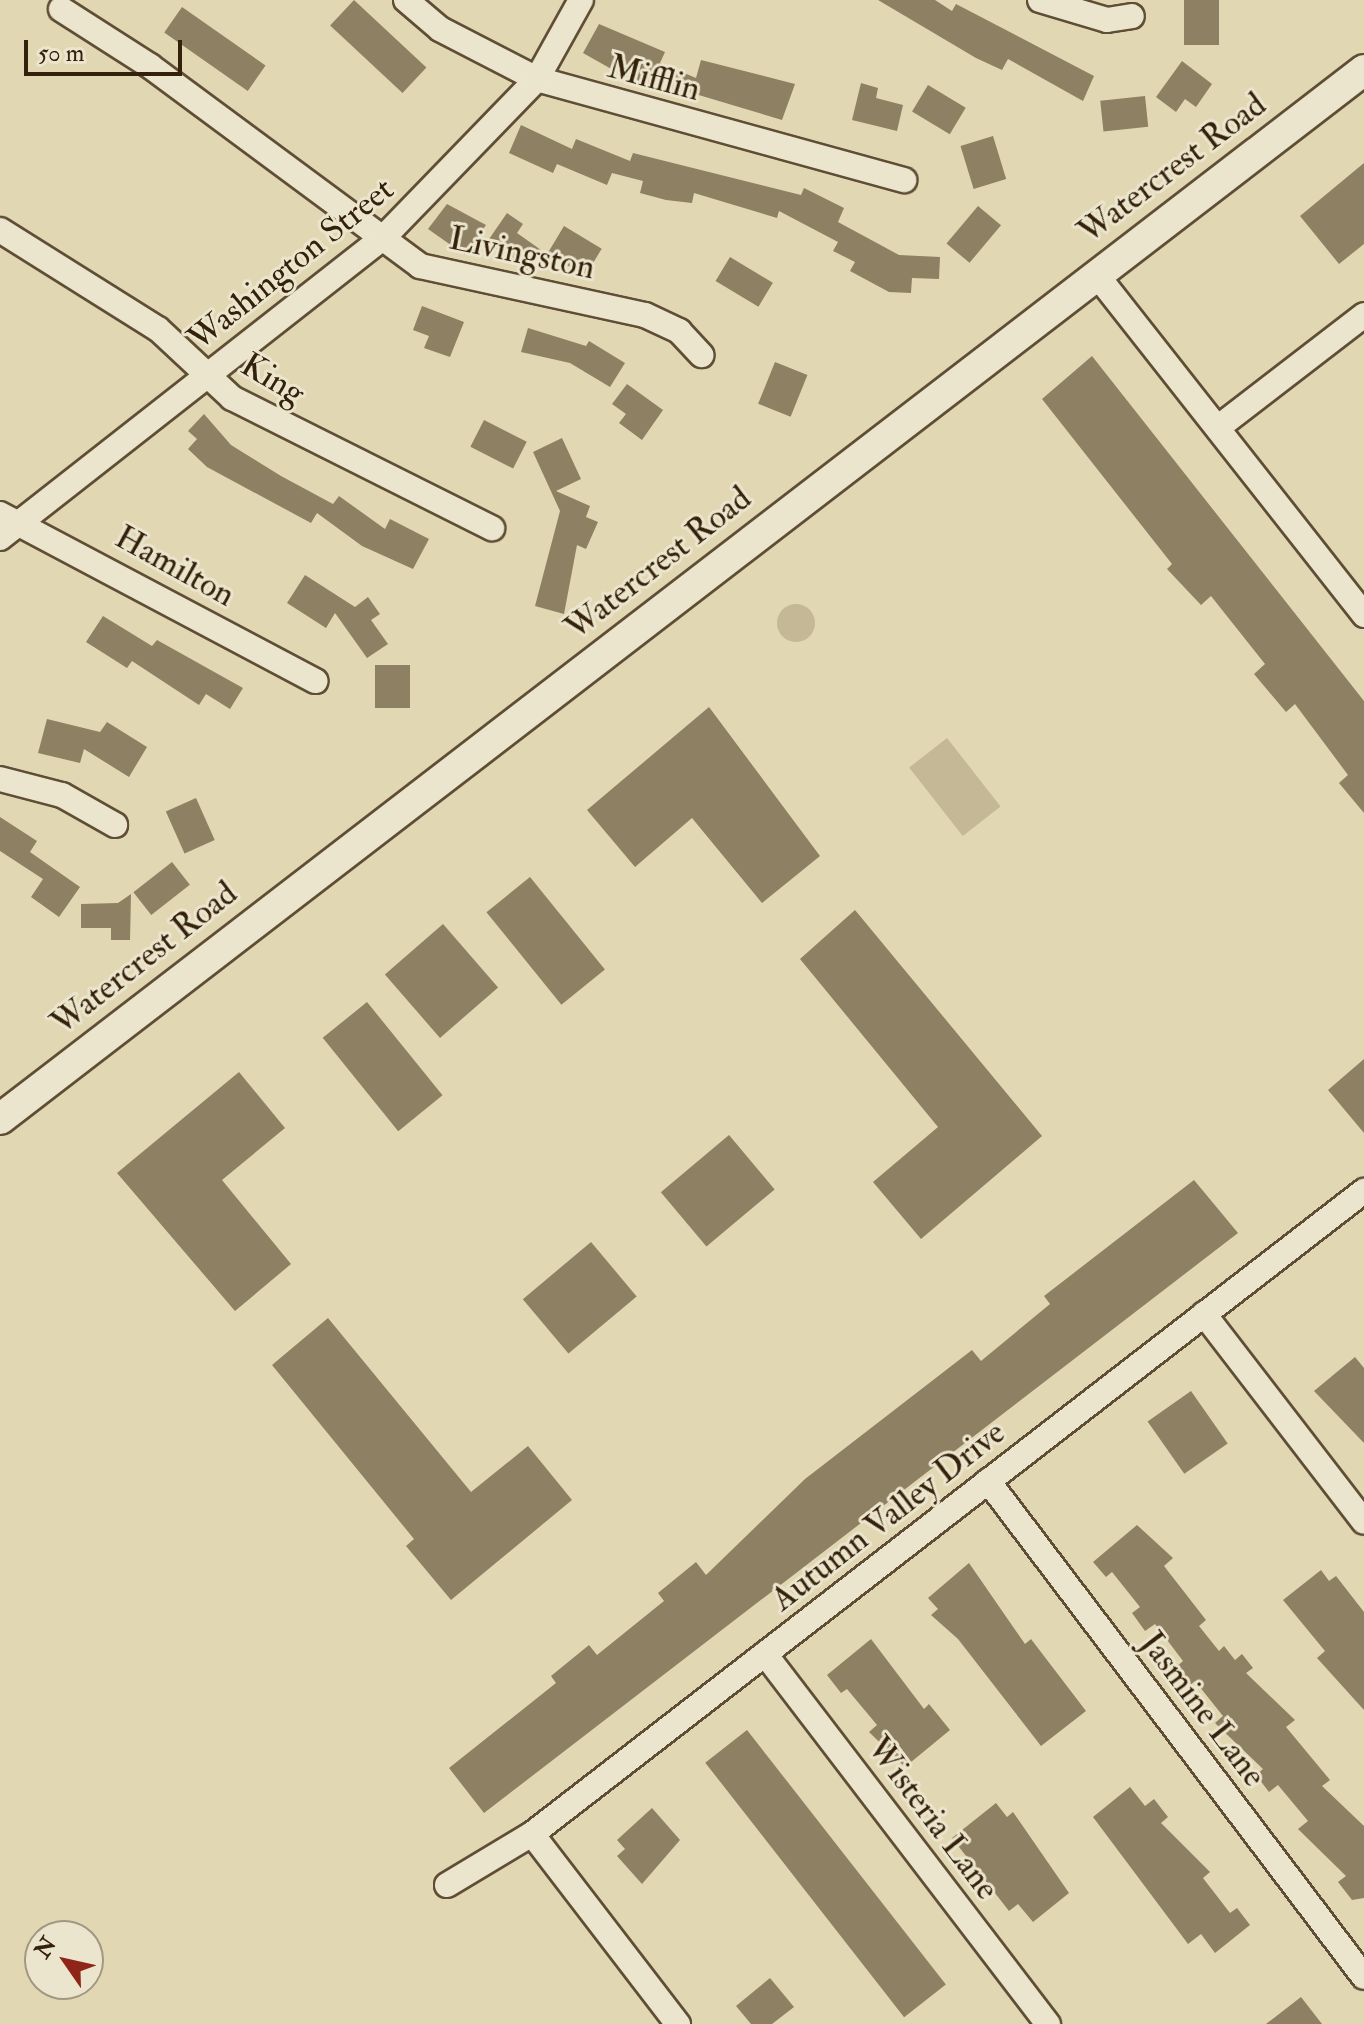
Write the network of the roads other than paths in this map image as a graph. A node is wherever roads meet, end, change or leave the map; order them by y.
1 (406, 0) edge
2 (581, 0) edge
3 (1040, 0) edge
4 (61, 9) dead end
5 (1132, 16) dead end
6 (1364, 70) edge
7 (537, 79) junction
8 (904, 180) dead end
9 (0, 230) edge
10 (383, 238) junction
11 (1096, 274) junction
12 (1364, 315) edge
13 (701, 355) dead end
14 (206, 378) junction
15 (1220, 426) junction
16 (6, 525) edge
17 (492, 528) dead end
18 (1364, 615) edge
19 (315, 681) dead end
20 (0, 779) edge
21 (115, 825) dead end
22 (0, 1119) edge
23 (1364, 1191) edge
24 (1204, 1314) junction
25 (988, 1481) junction
26 (1364, 1522) edge
27 (765, 1654) junction
28 (532, 1834) junction
29 (447, 1885) dead end
30 (1364, 1977) edge
31 (678, 2024) edge
32 (1048, 2024) edge

1 - 7 street, Mifflin
2 - 7 street, Washington Street
3 - 5 street
4 - 10 street, Livingston
6 - 11 street, Watercrest Road
7 - 8 street, Mifflin
7 - 10 street, Washington Street
9 - 14 street, King
10 - 13 street, Livingston
10 - 14 street, Washington Street
11 - 15 street
11 - 22 street, Watercrest Road
12 - 15 street
14 - 16 street, Washington Street
14 - 17 street, King
15 - 18 street
16 - 19 street, Hamilton
20 - 21 street
23 - 24 street, Autumn Valley Drive
24 - 25 street, Autumn Valley Drive
24 - 26 street
25 - 27 street, Autumn Valley Drive
25 - 30 street, Jasmine Lane
27 - 28 street, Autumn Valley Drive
27 - 32 street, Wisteria Lane
28 - 29 street, Autumn Valley Drive
28 - 31 street

